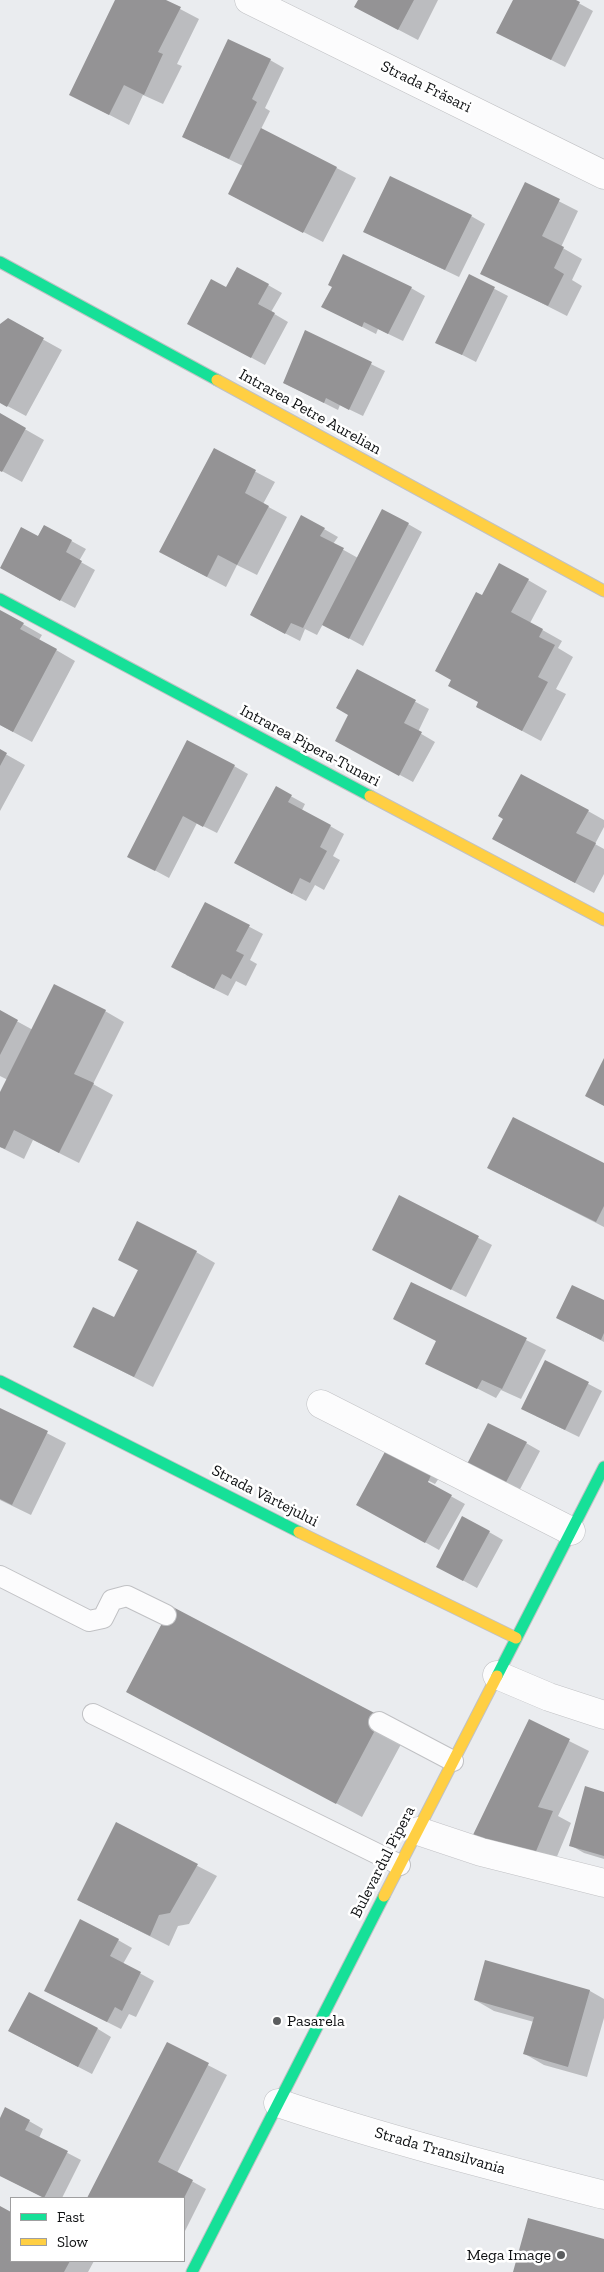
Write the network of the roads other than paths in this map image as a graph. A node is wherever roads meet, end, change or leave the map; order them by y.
1 (248, 0) edge
2 (604, 175) edge
3 (0, 262) edge
4 (604, 590) edge
5 (0, 599) edge
6 (604, 920) edge
7 (0, 1381) edge
8 (322, 1404) dead end
9 (604, 1467) edge
10 (571, 1531) junction
11 (0, 1576) edge
12 (166, 1615) dead end
13 (516, 1638) junction
14 (497, 1675) junction
15 (93, 1714) dead end
16 (604, 1715) edge
17 (379, 1722) dead end
18 (453, 1761) junction
19 (418, 1831) junction
20 (400, 1865) junction
21 (604, 1883) edge
22 (278, 2103) junction
23 (604, 2195) edge
24 (192, 2272) edge

1 - 2 street, Strada Frăsari
3 - 4 street, Intrarea Petre Aurelian
5 - 6 street, Intrarea Pipera-Tunari
7 - 13 street, Strada Vârtejului
8 - 10 street
9 - 10 street, Bulevardul Pipera
10 - 13 street, Bulevardul Pipera
11 - 12 lane
13 - 14 street, Bulevardul Pipera
14 - 16 street
14 - 18 street, Bulevardul Pipera
15 - 20 lane
17 - 18 lane
18 - 19 street, Bulevardul Pipera
19 - 20 street, Bulevardul Pipera
19 - 21 street
20 - 22 street, Bulevardul Pipera
22 - 23 street, Strada Transilvania
22 - 24 street, Bulevardul Pipera

